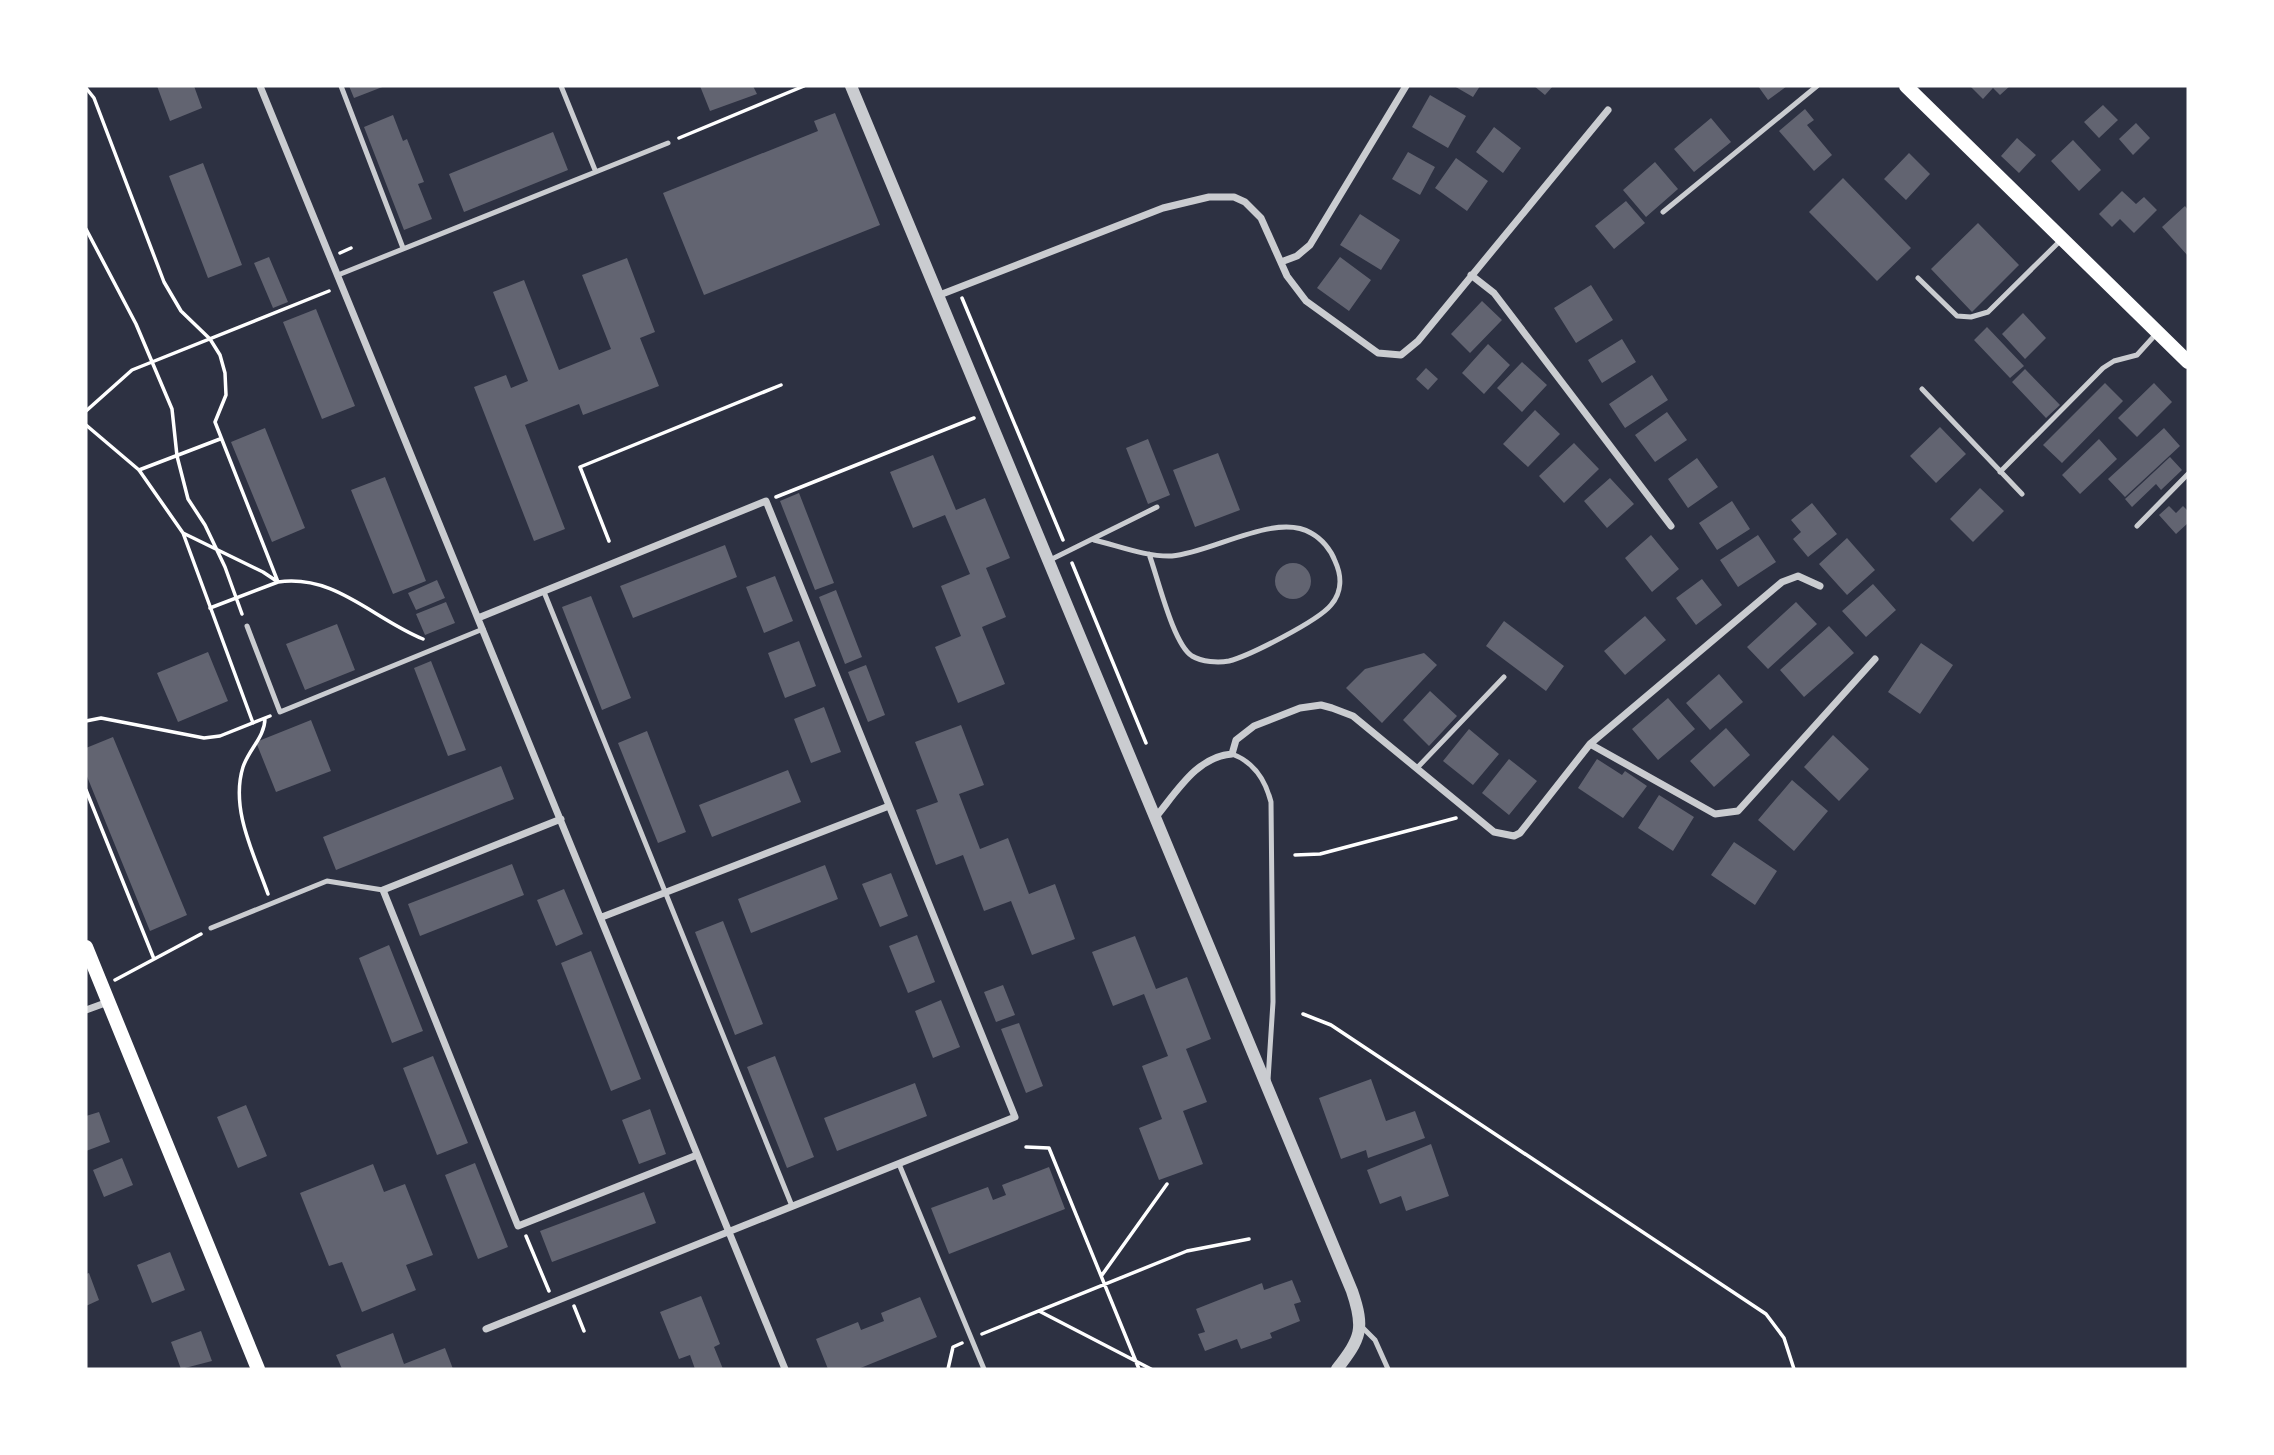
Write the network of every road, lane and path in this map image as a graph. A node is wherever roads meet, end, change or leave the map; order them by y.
1 (260, 86) edge
2 (341, 86) edge
3 (561, 86) edge
4 (804, 86) edge
5 (852, 86) edge
6 (1406, 86) edge
7 (1817, 86) edge
8 (1906, 86) edge
9 (86, 88) edge
10 (1608, 110) dead end
11 (668, 143) joint
12 (595, 170) junction
13 (1662, 212) dead end
14 (86, 229) edge
15 (2062, 239) junction
16 (403, 248) junction
17 (1281, 262) junction
18 (338, 275) junction
19 (1471, 275) junction
20 (1918, 278) dead end
21 (957, 288) junction
22 (329, 292) dead end
23 (937, 296) junction
24 (2158, 332) junction
25 (210, 340) junction
26 (2188, 362) edge
27 (153, 363) junction
28 (781, 385) dead end
29 (1922, 389) dead end
30 (86, 411) edge
31 (986, 413) junction
32 (86, 425) edge
33 (220, 439) junction
34 (177, 456) junction
35 (139, 471) junction
36 (2000, 472) junction
37 (2188, 474) edge
38 (2022, 494) dead end
39 (766, 501) junction
40 (1157, 507) dead end
41 (1671, 526) dead end
42 (2137, 526) dead end
43 (183, 533) junction
44 (1094, 540) junction
45 (609, 541) dead end
46 (217, 550) junction
47 (1068, 552) junction
48 (1149, 554) junction
49 (1048, 561) junction
50 (278, 582) junction
51 (1820, 586) dead end
52 (544, 592) junction
53 (236, 598) junction
54 (210, 608) junction
55 (478, 618) junction
56 (247, 626) joint
57 (483, 629) junction
58 (442, 646) junction
59 (1875, 659) dead end
60 (1504, 677) dead end
61 (280, 712) junction
62 (265, 718) junction
63 (86, 721) edge
64 (253, 723) junction
65 (1146, 743) dead end
66 (1590, 744) junction
67 (1231, 754) junction
68 (1417, 768) junction
69 (86, 790) edge
70 (889, 806) junction
71 (1464, 808) junction
72 (1155, 818) junction
73 (561, 819) junction
74 (1295, 855) dead end
75 (383, 890) junction
76 (664, 892) junction
77 (272, 903) junction
78 (602, 917) junction
79 (211, 928) joint
80 (86, 947) edge
81 (154, 958) junction
82 (113, 981) dead end
83 (108, 1002) junction
84 (86, 1010) edge
85 (1303, 1014) dead end
86 (1268, 1083) junction
87 (1026, 1147) dead end
88 (697, 1155) junction
89 (899, 1164) junction
90 (1167, 1184) dead end
91 (792, 1206) junction
92 (522, 1225) junction
93 (727, 1230) junction
94 (1250, 1239) dead end
95 (1102, 1275) junction
96 (1106, 1284) junction
97 (570, 1294) junction
98 (553, 1301) junction
99 (1039, 1311) junction
100 (1361, 1326) junction
101 (486, 1329) dead end
102 (583, 1331) dead end
103 (971, 1339) junction
104 (1136, 1360) junction
105 (948, 1368) edge
106 (258, 1369) edge
107 (785, 1369) edge
108 (941, 1369) edge
109 (984, 1369) edge
110 (1139, 1369) edge
111 (1151, 1369) edge
112 (1337, 1369) edge
113 (1388, 1369) edge
114 (1794, 1369) edge

1 - 18 street
2 - 16 lane
3 - 12 lane
4 - 11 path
5 - 23 street
6 - 17 street
7 - 13 lane
8 - 15 main road
9 - 25 path
10 - 19 street
11 - 12 lane
12 - 16 lane
14 - 27 path
15 - 20 lane
15 - 24 main road
16 - 18 lane
17 - 19 street
17 - 21 street
18 - 55 street
19 - 41 street
21 - 23 street
21 - 47 path
22 - 25 path
23 - 31 street
24 - 26 main road
24 - 36 lane
25 - 27 path
25 - 33 path
27 - 30 path
27 - 34 path
28 - 45 path
29 - 36 lane
31 - 39 path
31 - 49 street
32 - 35 path
33 - 34 path
33 - 50 path
34 - 35 path
34 - 46 path
35 - 43 path
36 - 38 lane
37 - 42 lane
39 - 52 street
39 - 70 street
40 - 44 lane
43 - 46 path
43 - 54 path
44 - 47 lane
44 - 48 lane
46 - 50 path
46 - 53 path
47 - 49 lane
47 - 65 path
48 - 48 lane
49 - 72 street
50 - 53 path
50 - 58 path
51 - 66 street
52 - 55 street
52 - 76 lane
53 - 54 path
53 - 56 path
54 - 64 path
55 - 57 street
56 - 61 lane
57 - 58 lane
57 - 73 street
58 - 61 lane
59 - 66 street
60 - 68 lane
61 - 62 path
62 - 64 path
62 - 77 path
63 - 64 path
66 - 71 street
67 - 68 street
67 - 72 street
67 - 86 lane
68 - 71 street
69 - 81 path
70 - 76 street
70 - 89 street
71 - 74 path
72 - 86 street
73 - 75 street
73 - 78 street
75 - 77 lane
75 - 92 street
76 - 78 street
76 - 91 lane
77 - 79 lane
78 - 88 street
79 - 81 path
80 - 83 main road
81 - 82 path
83 - 84 street
83 - 106 main road
85 - 114 path
86 - 100 street
87 - 95 path
88 - 92 street
88 - 93 street
89 - 91 street
89 - 103 lane
90 - 95 path
91 - 93 street
92 - 98 path
93 - 97 street
93 - 107 street
94 - 96 path
95 - 96 path
96 - 99 path
96 - 104 path
97 - 98 street
97 - 102 path
98 - 101 street
99 - 103 path
99 - 104 path
100 - 112 street
100 - 113 lane
103 - 105 path
103 - 109 lane
104 - 110 path
104 - 111 path
105 - 108 path

